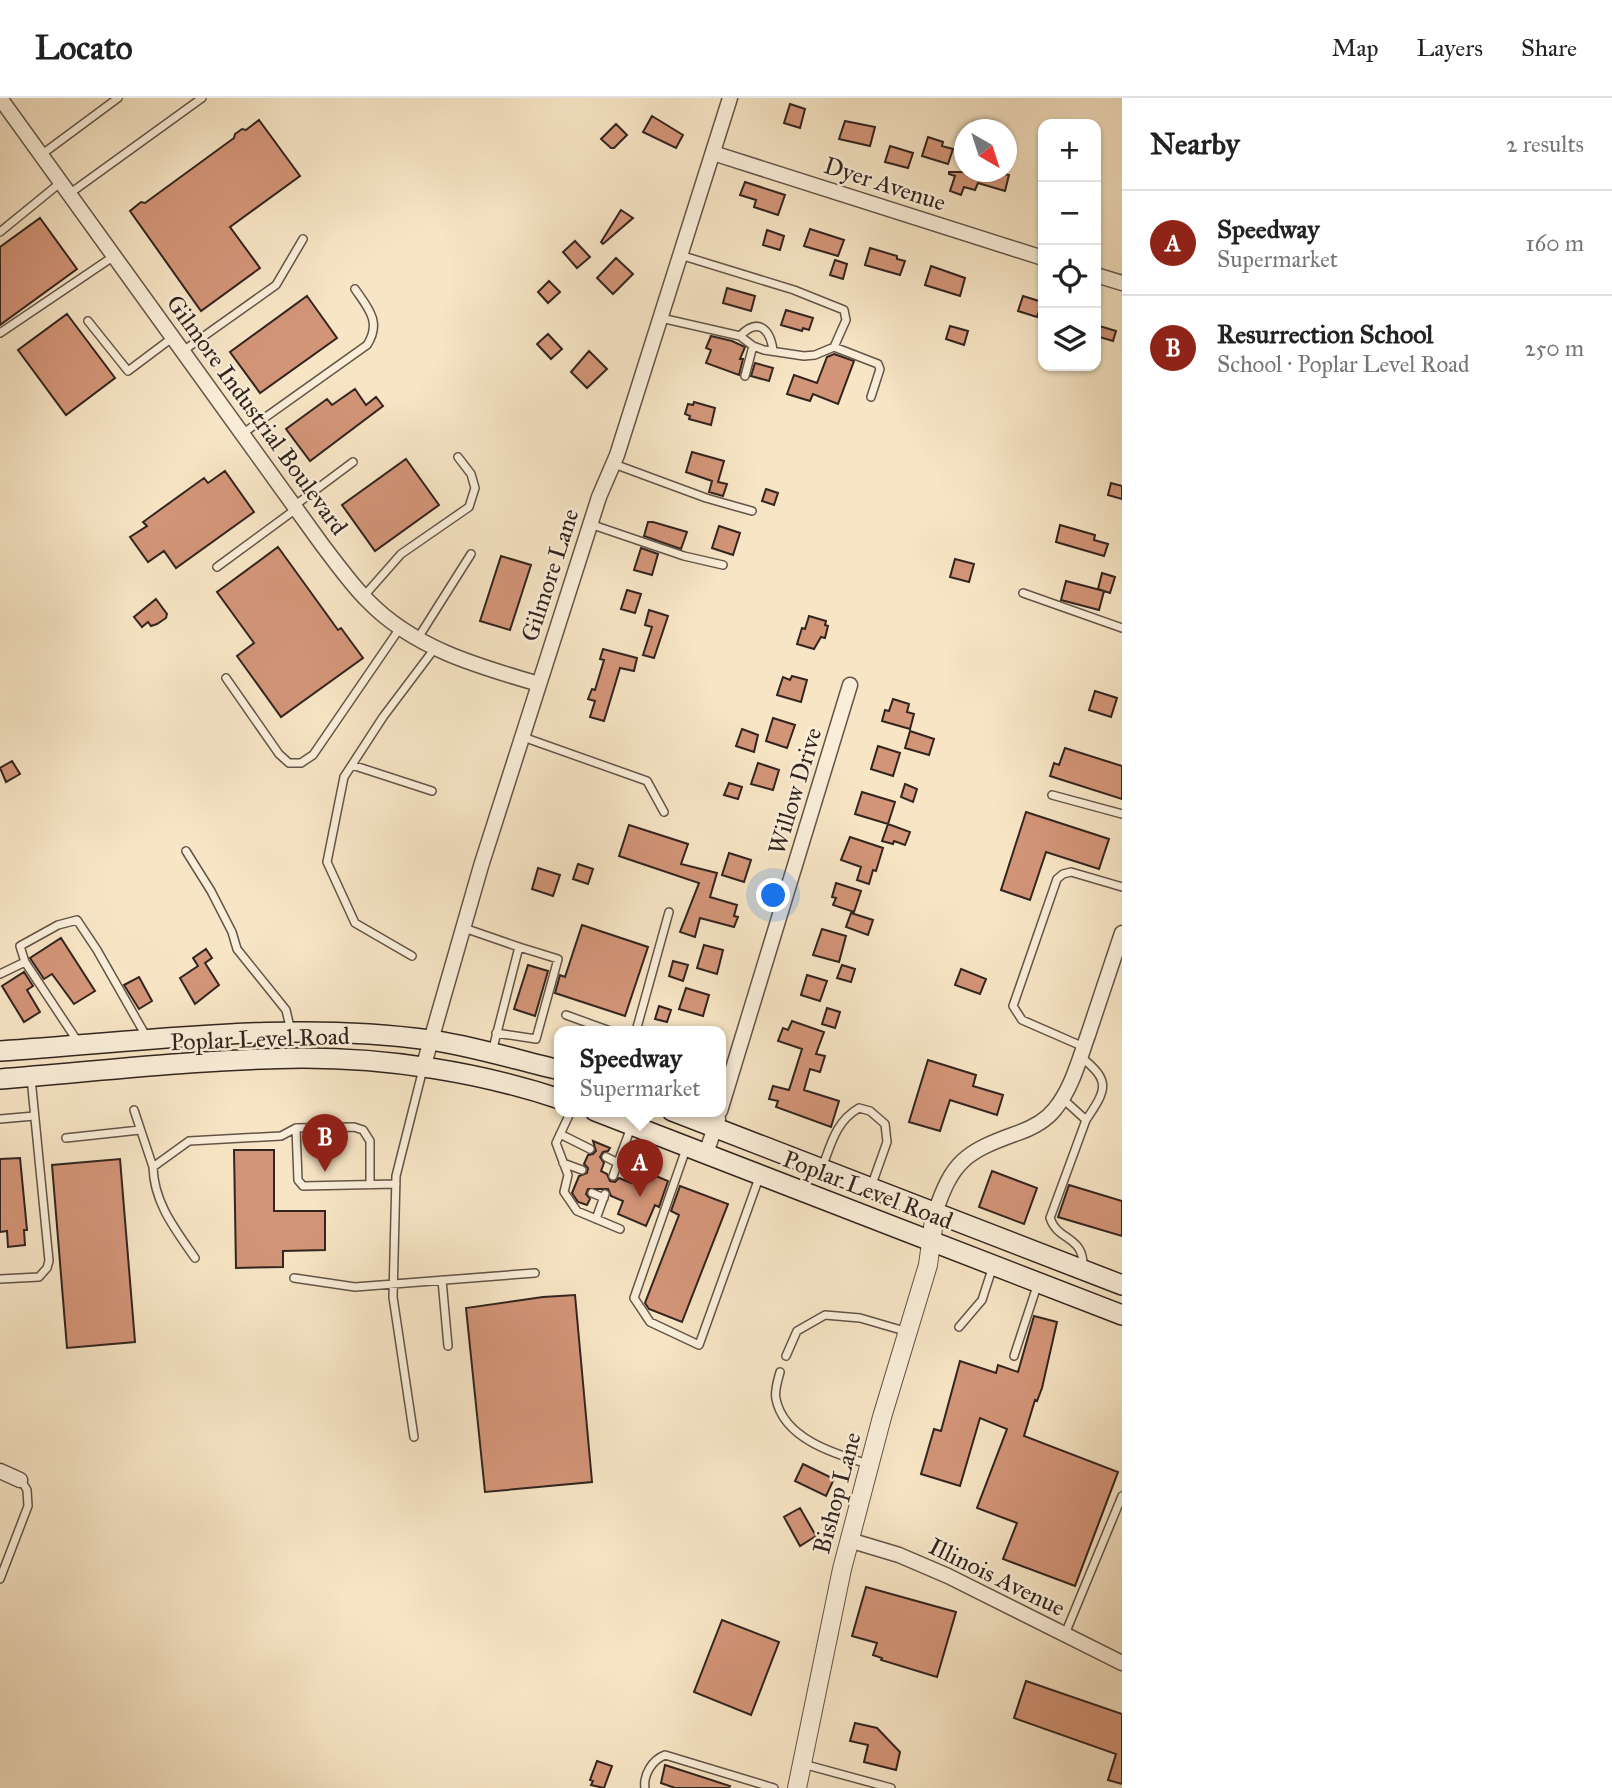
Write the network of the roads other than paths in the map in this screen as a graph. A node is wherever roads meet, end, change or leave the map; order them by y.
1 (0, 98) edge
2 (118, 98) edge
3 (202, 98) edge
4 (730, 98) edge
5 (713, 153) junction
6 (41, 155) junction
7 (65, 188) junction
8 (0, 232) edge
9 (303, 239) dead end
10 (680, 255) junction
11 (114, 256) junction
12 (1038, 256) edge
13 (1101, 277) edge
14 (1122, 283) edge
15 (355, 289) dead end
16 (661, 318) junction
17 (88, 321) dead end
18 (0, 333) edge
19 (740, 336) junction
20 (173, 337) junction
21 (753, 346) junction
22 (834, 347) junction
23 (183, 351) junction
24 (773, 351) junction
25 (745, 376) dead end
26 (871, 397) dead end
27 (242, 434) junction
28 (458, 457) dead end
29 (354, 462) dead end
30 (613, 464) junction
31 (295, 507) junction
32 (752, 511) dead end
33 (590, 524) junction
34 (471, 554) dead end
35 (723, 565) dead end
36 (217, 567) dead end
37 (1023, 593) dead end
38 (363, 597) junction
39 (400, 628) junction
40 (1122, 628) edge
41 (418, 638) junction
42 (435, 649) junction
43 (226, 678) dead end
44 (539, 684) junction
45 (850, 685) dead end
46 (523, 737) junction
47 (352, 765) junction
48 (432, 791) dead end
49 (1052, 794) dead end
50 (664, 812) dead end
51 (1122, 814) edge
52 (186, 851) dead end
53 (1122, 887) edge
54 (669, 912) dead end
55 (463, 928) junction
56 (1122, 933) edge
57 (519, 947) junction
58 (412, 956) dead end
59 (25, 962) junction
60 (0, 974) edge
61 (566, 1015) dead end
62 (596, 1026) edge
63 (637, 1026) edge
64 (291, 1032) junction
65 (496, 1033) junction
66 (148, 1040) junction
67 (430, 1040) junction
68 (80, 1045) junction
69 (0, 1051) edge
70 (1082, 1052) junction
71 (492, 1054) junction
72 (423, 1068) junction
73 (554, 1069) edge
74 (31, 1077) junction
75 (0, 1079) edge
76 (726, 1094) edge
77 (554, 1098) edge
78 (1062, 1098) junction
79 (134, 1110) dead end
80 (34, 1116) junction
81 (568, 1117) edge
82 (719, 1117) edge
83 (634, 1118) edge
84 (0, 1119) edge
85 (1086, 1120) junction
86 (296, 1128) junction
87 (140, 1130) junction
88 (560, 1134) junction
89 (66, 1138) dead end
90 (687, 1146) junction
91 (590, 1149) dead end
92 (706, 1153) junction
93 (606, 1157) dead end
94 (563, 1163) junction
95 (618, 1163) junction
96 (153, 1167) junction
97 (822, 1169) junction
98 (582, 1170) dead end
99 (760, 1175) junction
100 (613, 1176) dead end
101 (566, 1183) junction
102 (396, 1184) junction
103 (370, 1185) junction
104 (575, 1186) dead end
105 (871, 1188) junction
106 (592, 1193) dead end
107 (935, 1213) junction
108 (596, 1219) junction
109 (620, 1229) dead end
110 (931, 1241) junction
111 (195, 1258) dead end
112 (993, 1265) junction
113 (1083, 1270) junction
114 (535, 1273) dead end
115 (294, 1278) dead end
116 (0, 1279) edge
117 (442, 1280) junction
118 (1038, 1282) junction
119 (393, 1285) junction
120 (1122, 1285) edge
121 (1122, 1315) edge
122 (959, 1327) dead end
123 (908, 1332) junction
124 (448, 1346) dead end
125 (786, 1356) dead end
126 (1014, 1356) dead end
127 (780, 1372) dead end
128 (414, 1437) dead end
129 (870, 1464) junction
130 (0, 1471) edge
131 (20, 1480) joint
132 (1122, 1496) edge
133 (849, 1540) junction
134 (0, 1579) edge
135 (1065, 1635) junction
136 (1122, 1663) edge
137 (802, 1763) junction
138 (645, 1788) edge
139 (774, 1788) edge
140 (797, 1788) edge
141 (891, 1788) edge

1 - 6 street, Gilmore Industrial Boulevard
2 - 6 lane
3 - 7 lane
4 - 5 street, Gilmore Lane
5 - 10 street, Gilmore Lane
5 - 12 street, Dyer Avenue
6 - 7 street, Gilmore Industrial Boulevard
7 - 8 lane
7 - 11 street, Gilmore Industrial Boulevard
9 - 23 lane
10 - 16 street, Gilmore Lane
10 - 22 lane
11 - 18 lane
11 - 20 street, Gilmore Industrial Boulevard
13 - 14 street
15 - 27 lane
16 - 19 lane
16 - 30 street, Gilmore Lane
17 - 20 lane
19 - 21 lane
19 - 24 lane
20 - 23 street, Gilmore Industrial Boulevard
21 - 24 lane
21 - 25 lane
22 - 24 lane
22 - 26 lane
23 - 27 street, Gilmore Industrial Boulevard
27 - 31 street, Gilmore Industrial Boulevard
28 - 38 lane
29 - 31 lane
30 - 32 lane
30 - 33 street, Gilmore Lane
31 - 36 lane
31 - 38 street, Gilmore Industrial Boulevard
33 - 35 lane
33 - 44 street, Gilmore Lane
34 - 41 lane
37 - 40 lane
38 - 39 street, Gilmore Industrial Boulevard
39 - 41 street, Gilmore Industrial Boulevard
39 - 43 lane
41 - 42 street, Gilmore Industrial Boulevard
42 - 44 street, Gilmore Industrial Boulevard
42 - 47 lane
44 - 46 street, Gilmore Lane
45 - 76 street, Willow Drive
46 - 50 lane
46 - 55 street, Gilmore Lane
47 - 48 lane
47 - 58 lane
49 - 51 lane
52 - 64 lane
53 - 70 lane
54 - 63 lane
55 - 57 lane
55 - 67 street, Gilmore Lane
56 - 70 street
57 - 65 lane
57 - 65 lane
59 - 60 lane
59 - 66 lane
59 - 68 lane
61 - 62 lane
64 - 66 main road, Poplar Level Road
64 - 67 main road, Poplar Level Road
65 - 71 lane
66 - 68 main road, Poplar Level Road
67 - 71 main road, Poplar Level Road
67 - 72 street, Gilmore Lane
68 - 69 main road, Poplar Level Road
70 - 78 street
70 - 85 lane
71 - 73 main road, Poplar Level Road
72 - 74 main road, Poplar Level Road
72 - 77 main road, Poplar Level Road
72 - 102 lane
74 - 75 main road, Poplar Level Road
74 - 80 lane
78 - 85 lane
78 - 107 street
79 - 87 lane
80 - 84 lane
80 - 116 lane
81 - 88 lane
82 - 92 street, Willow Drive
82 - 97 main road, Poplar Level Road
83 - 90 main road, Poplar Level Road
83 - 95 lane
85 - 113 lane
86 - 96 lane
86 - 103 lane
86 - 103 lane
87 - 89 lane
87 - 96 lane
88 - 91 lane
88 - 94 lane
90 - 92 main road, Poplar Level Road
90 - 99 lane
92 - 99 main road, Poplar Level Road
93 - 95 lane
94 - 98 lane
94 - 101 lane
95 - 100 lane
96 - 111 lane
97 - 105 main road, Poplar Level Road
97 - 105 lane
99 - 110 main road, Poplar Level Road
101 - 104 lane
101 - 108 lane
102 - 103 lane
102 - 119 lane
105 - 107 main road, Poplar Level Road
106 - 108 lane
107 - 110 street, Bishop Lane
107 - 113 main road, Poplar Level Road
108 - 109 lane
110 - 112 main road, Poplar Level Road
110 - 123 street, Bishop Lane
112 - 118 main road, Poplar Level Road
112 - 122 lane
113 - 120 main road, Poplar Level Road
114 - 117 lane
115 - 119 lane
117 - 119 lane
117 - 124 lane
118 - 121 main road, Poplar Level Road
118 - 126 lane
119 - 128 lane
123 - 125 lane
123 - 129 street, Bishop Lane
127 - 129 lane
129 - 133 street, Bishop Lane
130 - 131 street
131 - 134 lane
132 - 135 lane
133 - 135 street, Illinois Avenue
133 - 137 street, Bishop Lane
135 - 136 street, Illinois Avenue
137 - 140 street, Bishop Lane
137 - 141 lane
138 - 139 lane

